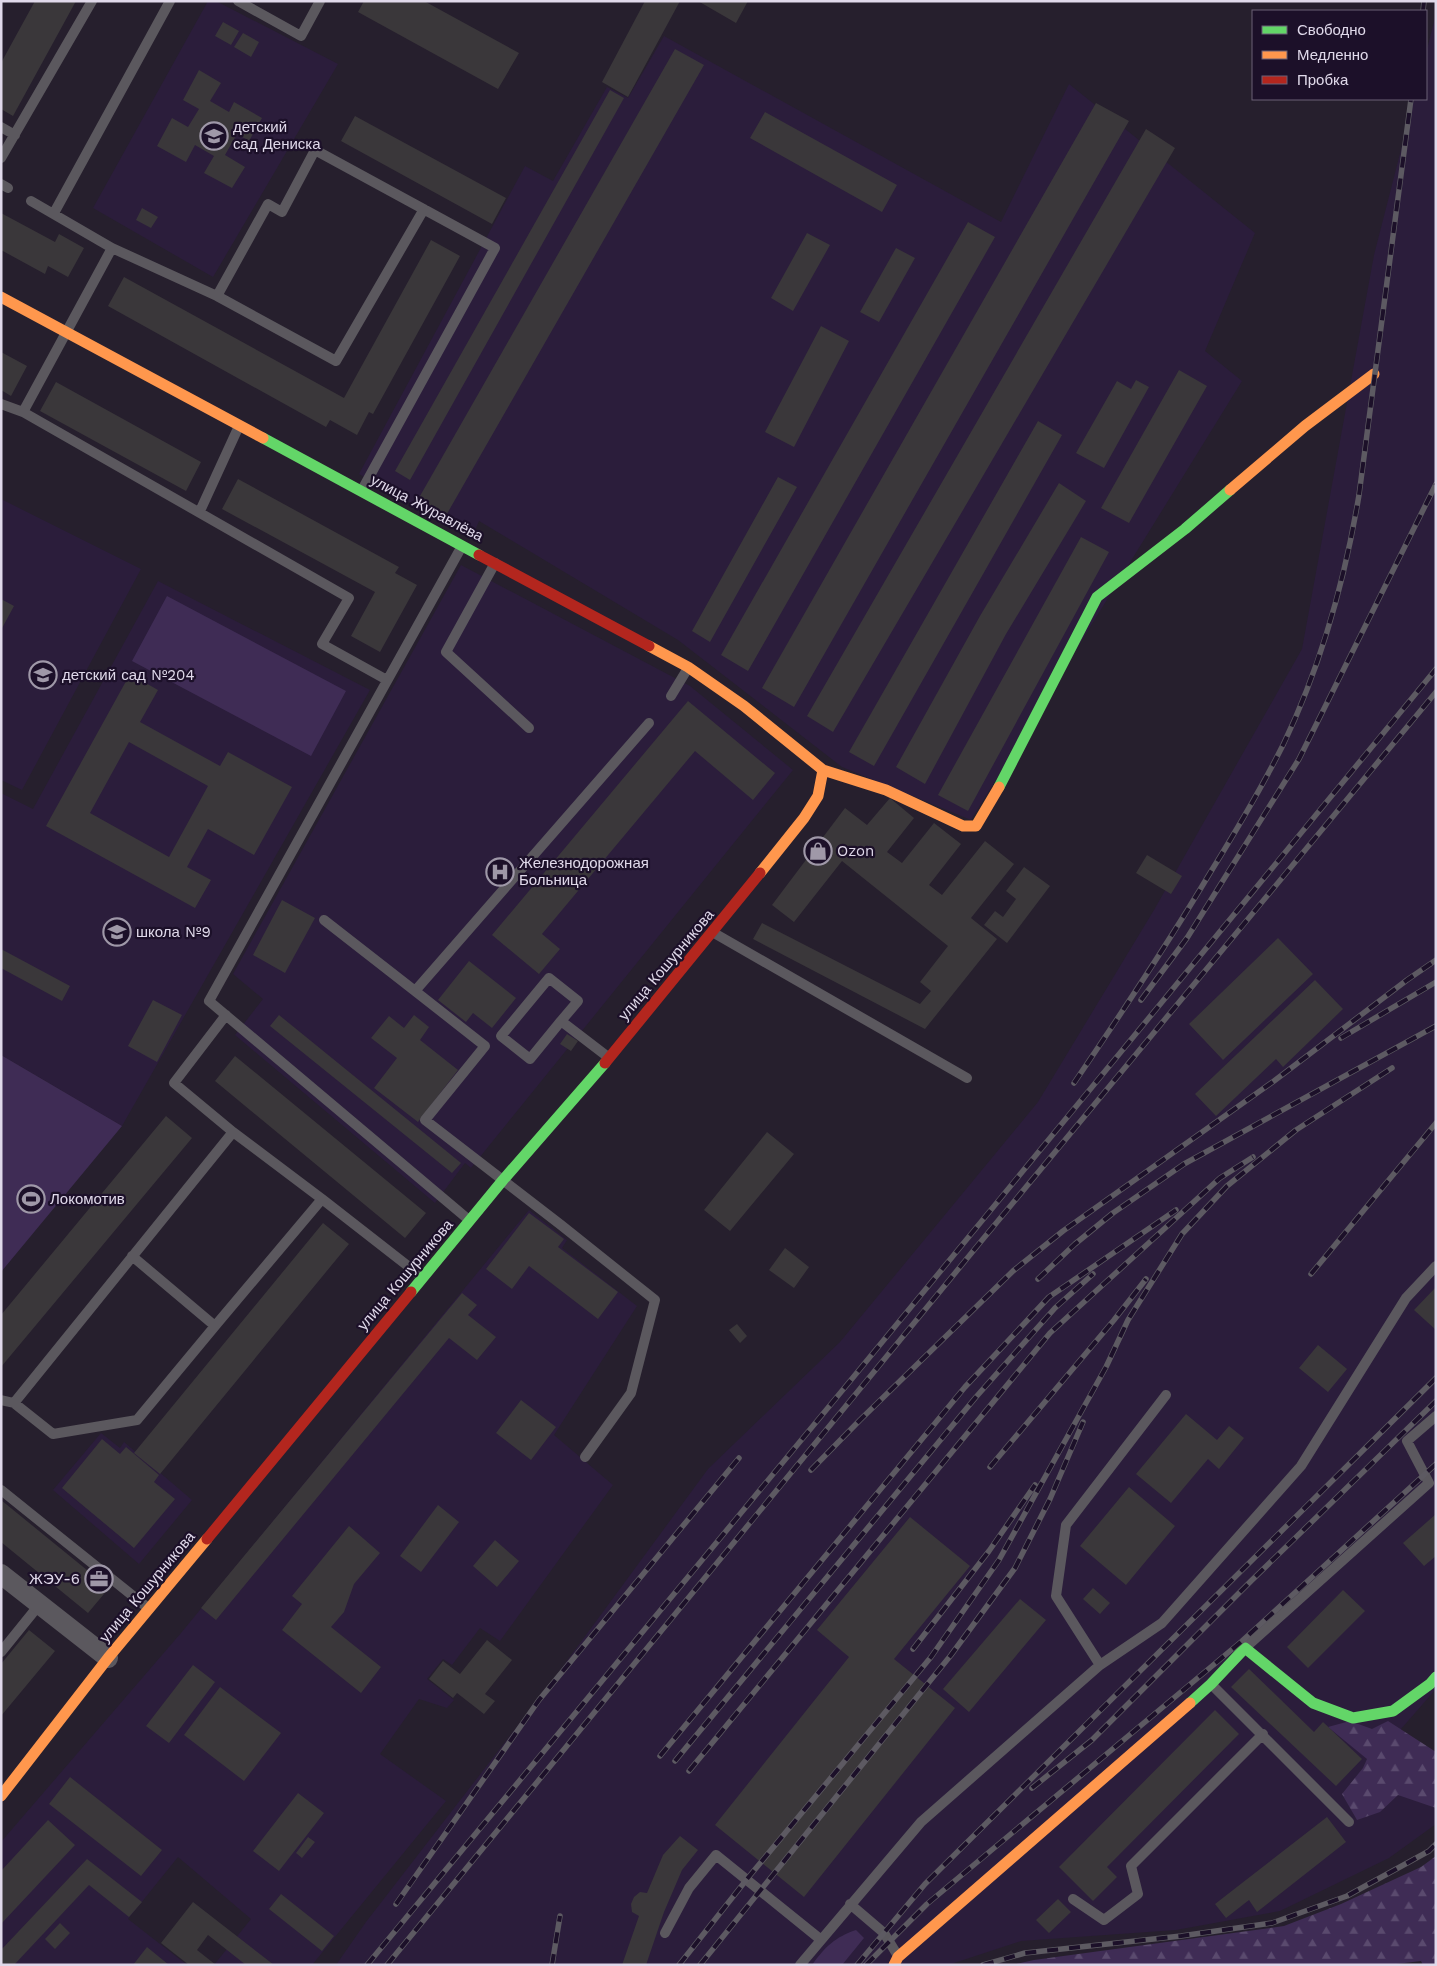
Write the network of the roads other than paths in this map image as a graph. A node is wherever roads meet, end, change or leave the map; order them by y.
1 (92, 1) edge
2 (170, 1) edge
3 (238, 1) edge
4 (320, 1) edge
5 (1, 127) edge
6 (15, 134) junction
7 (1, 158) edge
8 (30, 201) dead end
9 (424, 209) junction
10 (54, 213) junction
11 (112, 248) junction
12 (217, 296) junction
13 (1, 297) edge
14 (66, 332) junction
15 (1374, 374) dead end
16 (2, 406) edge
17 (23, 412) junction
18 (239, 425) junction
19 (362, 490) junction
20 (200, 511) junction
21 (463, 545) junction
22 (496, 562) junction
23 (688, 667) junction
24 (387, 680) junction
25 (671, 696) dead end
26 (649, 723) dead end
27 (529, 728) dead end
28 (823, 770) junction
29 (324, 920) dead end
30 (713, 932) junction
31 (415, 991) junction
32 (226, 1015) junction
33 (561, 1021) junction
34 (609, 1058) junction
35 (967, 1078) dead end
36 (233, 1132) junction
37 (503, 1180) junction
38 (322, 1199) junction
39 (470, 1220) junction
40 (132, 1256) junction
41 (1436, 1266) edge
42 (422, 1278) junction
43 (215, 1326) junction
44 (1166, 1395) dead end
45 (1, 1400) edge
46 (14, 1403) junction
47 (1436, 1416) edge
48 (585, 1457) dead end
49 (1, 1490) edge
50 (1, 1574) edge
51 (40, 1605) junction
52 (149, 1609) junction
53 (1245, 1648) junction
54 (1, 1652) edge
55 (108, 1658) junction
56 (1100, 1665) junction
57 (1436, 1677) edge
58 (1211, 1684) junction
59 (1263, 1734) junction
60 (1, 1796) edge
61 (1349, 1822) dead end
62 (1073, 1899) dead end
63 (850, 1904) junction
64 (665, 1933) dead end
65 (820, 1939) junction
66 (896, 1961) edge
67 (800, 1965) edge

1 - 6 lane
2 - 10 lane
3 - 4 lane
5 - 6 lane
6 - 7 lane
8 - 10 lane
9 - 12 lane
9 - 12 lane
9 - 19 lane
10 - 11 lane
11 - 12 lane
11 - 14 lane
13 - 14 street, улица Журавлёва
14 - 17 lane
14 - 18 street, улица Журавлёва
15 - 28 street
16 - 17 lane
17 - 20 lane
18 - 19 street, улица Журавлёва
18 - 20 lane
19 - 21 street, улица Журавлёва
20 - 24 lane
21 - 22 street, улица Журавлёва
21 - 24 lane
22 - 23 street, улица Журавлёва
22 - 27 lane
23 - 25 lane
23 - 28 street, улица Журавлёва
24 - 32 lane
26 - 31 lane
28 - 30 street, улица Кошурникова
29 - 31 lane
30 - 34 street, улица Кошурникова
30 - 35 lane
31 - 37 lane
32 - 36 lane
32 - 39 lane
33 - 33 lane
33 - 34 lane
34 - 37 street, улица Кошурникова
36 - 38 lane
36 - 40 lane
37 - 39 street, улица Кошурникова
37 - 48 lane
38 - 42 lane
38 - 43 lane
39 - 42 street, улица Кошурникова
40 - 43 lane
40 - 46 lane
41 - 56 lane
42 - 52 street, улица Кошурникова
43 - 46 lane
44 - 56 lane
45 - 46 lane
47 - 53 lane
49 - 52 lane
50 - 51 street
51 - 54 lane
51 - 55 street
52 - 55 street, улица Кошурникова
53 - 57 street
53 - 58 street
55 - 60 street, улица Кошурникова
56 - 63 lane
58 - 59 lane
58 - 66 street
59 - 61 lane
59 - 62 lane
63 - 65 lane
63 - 66 lane
64 - 65 lane
65 - 67 lane

